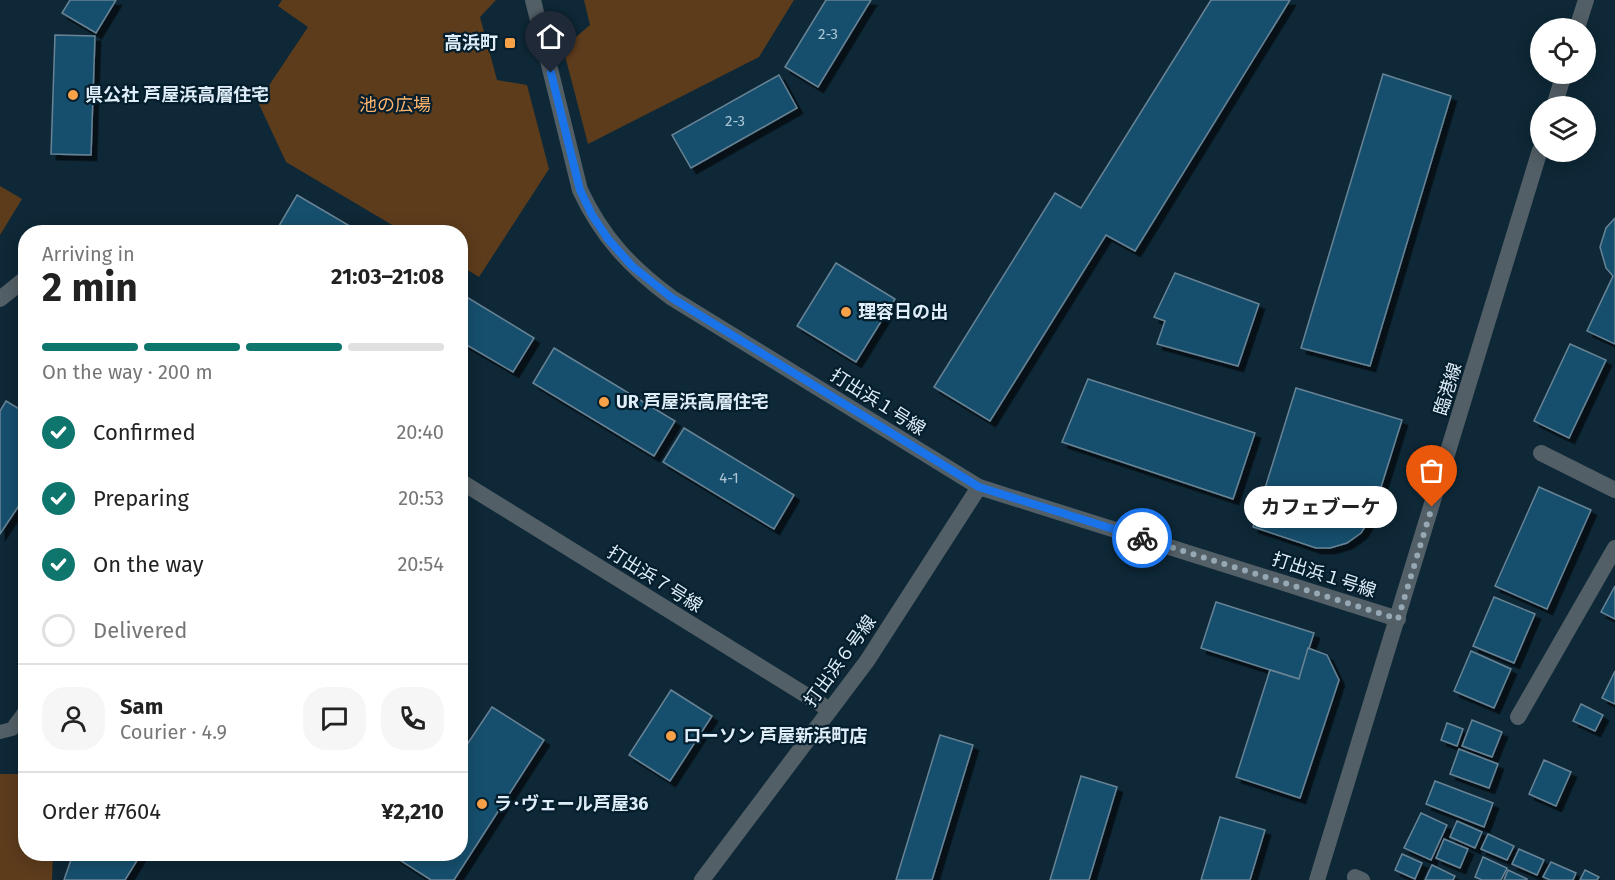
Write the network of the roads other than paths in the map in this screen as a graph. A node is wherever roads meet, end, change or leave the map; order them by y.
1 (533, 0) edge
2 (1586, 0) edge
3 (1580, 18) edge
4 (1536, 162) edge
5 (18, 284) edge
6 (0, 299) edge
7 (1541, 453) dead end
8 (468, 486) edge
9 (979, 487) junction
10 (1615, 490) edge
11 (1615, 548) edge
12 (1398, 619) junction
13 (830, 710) junction
14 (1518, 717) dead end
15 (18, 721) edge
16 (0, 732) edge
17 (702, 880) edge
18 (1317, 880) edge

1 - 9 street, 打出浜１号線
2 - 3 street
4 - 12 street, 臨港線
5 - 6 street
7 - 10 street
8 - 13 street, 打出浜７号線
9 - 12 street, 打出浜１号線
9 - 13 street, 打出浜６号線
11 - 14 street
12 - 18 street, 臨港線
13 - 17 street, 打出浜６号線
15 - 16 lane

